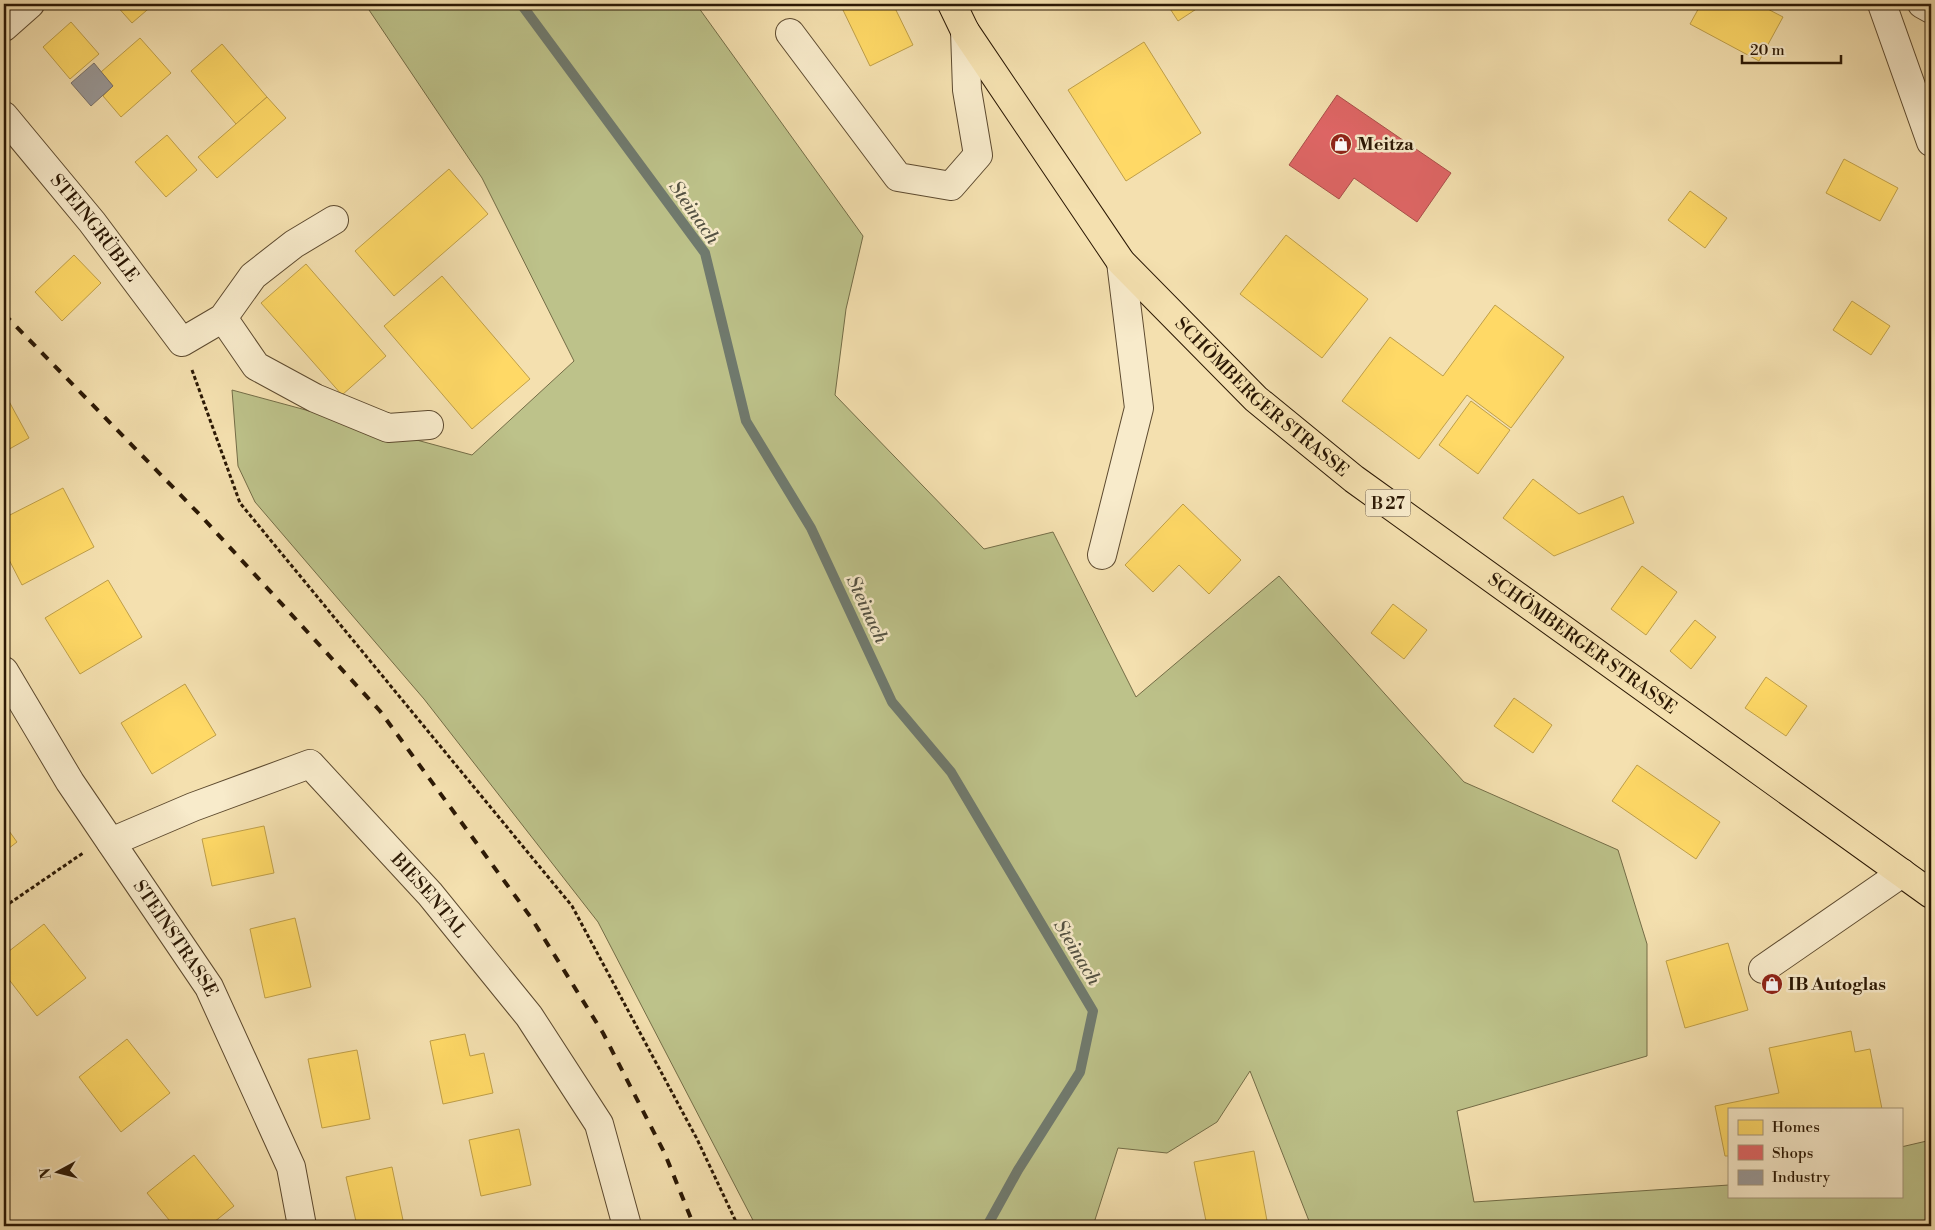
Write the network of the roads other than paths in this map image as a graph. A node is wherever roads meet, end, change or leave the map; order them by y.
1 (30, 4) edge
2 (952, 4) edge
3 (1882, 4) edge
4 (1922, 4) edge
5 (1931, 9) edge
6 (4, 27) edge
7 (965, 31) junction
8 (790, 32) dead end
9 (4, 116) edge
10 (1931, 142) edge
11 (334, 220) dead end
12 (1121, 262) junction
13 (223, 318) junction
14 (429, 425) dead end
15 (1102, 555) dead end
16 (4, 672) edge
17 (111, 842) junction
18 (1902, 873) junction
19 (1931, 894) edge
20 (1764, 969) dead end
21 (302, 1226) edge
22 (627, 1226) edge

1 - 6 street
2 - 7 main road, SCHÖMBERGER STRASSE / B 27
3 - 10 street
4 - 5 street
7 - 8 street
7 - 12 main road, SCHÖMBERGER STRASSE / B 27
9 - 13 street, STEINGRÜBLE
11 - 13 street
12 - 15 street
12 - 18 main road, SCHÖMBERGER STRASSE / B 27
13 - 14 street
16 - 17 street, STEINSTRASSE
17 - 21 street, STEINSTRASSE
17 - 22 street, BIESENTAL
18 - 19 main road, SCHÖMBERGER STRASSE / B 27
18 - 20 street

